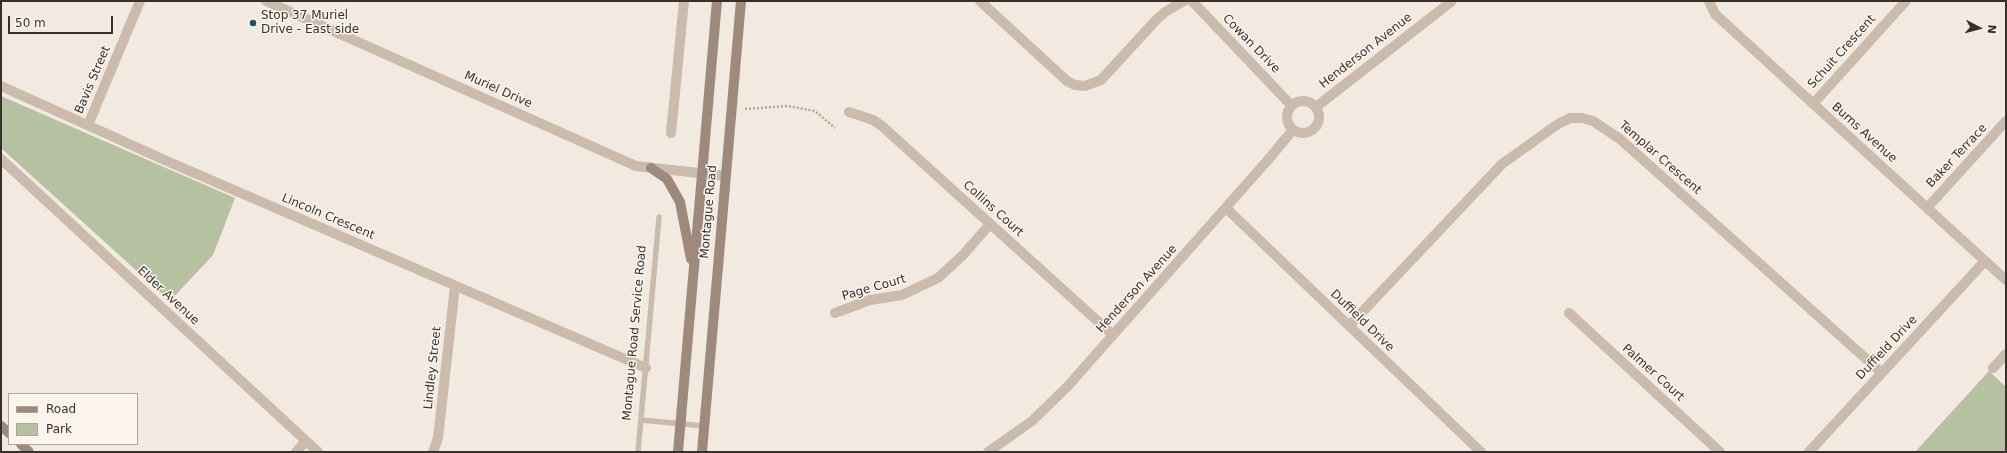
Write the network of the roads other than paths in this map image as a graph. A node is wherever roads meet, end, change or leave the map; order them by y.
1 (140, 1) edge
2 (266, 1) edge
3 (684, 1) edge
4 (717, 1) edge
5 (741, 1) edge
6 (980, 1) edge
7 (1184, 1) edge
8 (1192, 1) edge
9 (1709, 1) edge
10 (1906, 1) edge
11 (1446, 3) edge
12 (1, 86) edge
13 (1813, 104) junction
14 (1291, 105) junction
15 (1316, 107) junction
16 (848, 112) dead end
17 (2006, 121) edge
18 (88, 125) junction
19 (1292, 130) junction
20 (671, 133) dead end
21 (1, 160) edge
22 (651, 168) junction
23 (701, 174) junction
24 (726, 176) junction
25 (1226, 208) junction
26 (1927, 208) junction
27 (659, 217) dead end
28 (990, 224) junction
29 (1985, 261) junction
30 (693, 271) junction
31 (2006, 280) edge
32 (455, 286) junction
33 (835, 313) dead end
34 (1569, 313) dead end
35 (1349, 326) junction
36 (1113, 336) junction
37 (2006, 354) edge
38 (646, 368) junction
39 (1993, 368) dead end
40 (1882, 373) junction
41 (641, 420) junction
42 (680, 424) junction
43 (704, 426) junction
44 (306, 441) junction
45 (21, 445) edge
46 (29, 452) edge
47 (296, 452) edge
48 (318, 452) edge
49 (433, 452) edge
50 (638, 452) edge
51 (678, 452) edge
52 (702, 452) edge
53 (709, 452) edge
54 (988, 452) edge
55 (1481, 452) edge
56 (1720, 452) edge
57 (1809, 452) edge

1 - 18 street, Bavis Street
2 - 22 street, Muriel Drive
3 - 20 street
4 - 23 main road, Montague Road
5 - 24 main road, Montague Road
6 - 7 street
8 - 14 street, Cowan Drive
9 - 13 street, Burns Avenue
10 - 13 street, Schuit Crescent
11 - 15 street, Henderson Avenue
12 - 18 street, Lincoln Crescent
13 - 26 street, Burns Avenue
14 - 15 street
14 - 19 street
15 - 19 street
16 - 28 street, Collins Court
17 - 26 street, Baker Terrace
18 - 32 street, Lincoln Crescent
19 - 25 street, Henderson Avenue
21 - 44 street, Elder Avenue
22 - 23 street, Muriel Drive
22 - 30 main road
23 - 24 street, Muriel Drive
23 - 30 main road, Montague Road
24 - 43 main road, Montague Road
25 - 35 street, Duffield Drive
25 - 36 street, Henderson Avenue
26 - 29 street, Burns Avenue
27 - 38 lane, Montague Road Service Road
28 - 33 street, Page Court
28 - 36 street, Collins Court
29 - 31 street, Burns Avenue
29 - 40 street, Duffield Drive
30 - 42 main road, Montague Road
32 - 38 street, Lincoln Crescent
32 - 49 street, Lindley Street
34 - 56 street, Palmer Court
35 - 40 street, Templar Crescent
35 - 55 street, Duffield Drive
36 - 54 street, Henderson Avenue
37 - 39 street
38 - 41 lane, Montague Road Service Road
40 - 57 street, Duffield Drive
41 - 42 lane
41 - 50 lane, Montague Road Service Road
42 - 43 lane
42 - 51 main road, Montague Road
43 - 52 main road, Montague Road
43 - 53 main road
44 - 47 street
44 - 48 street, Elder Avenue
45 - 46 main road

